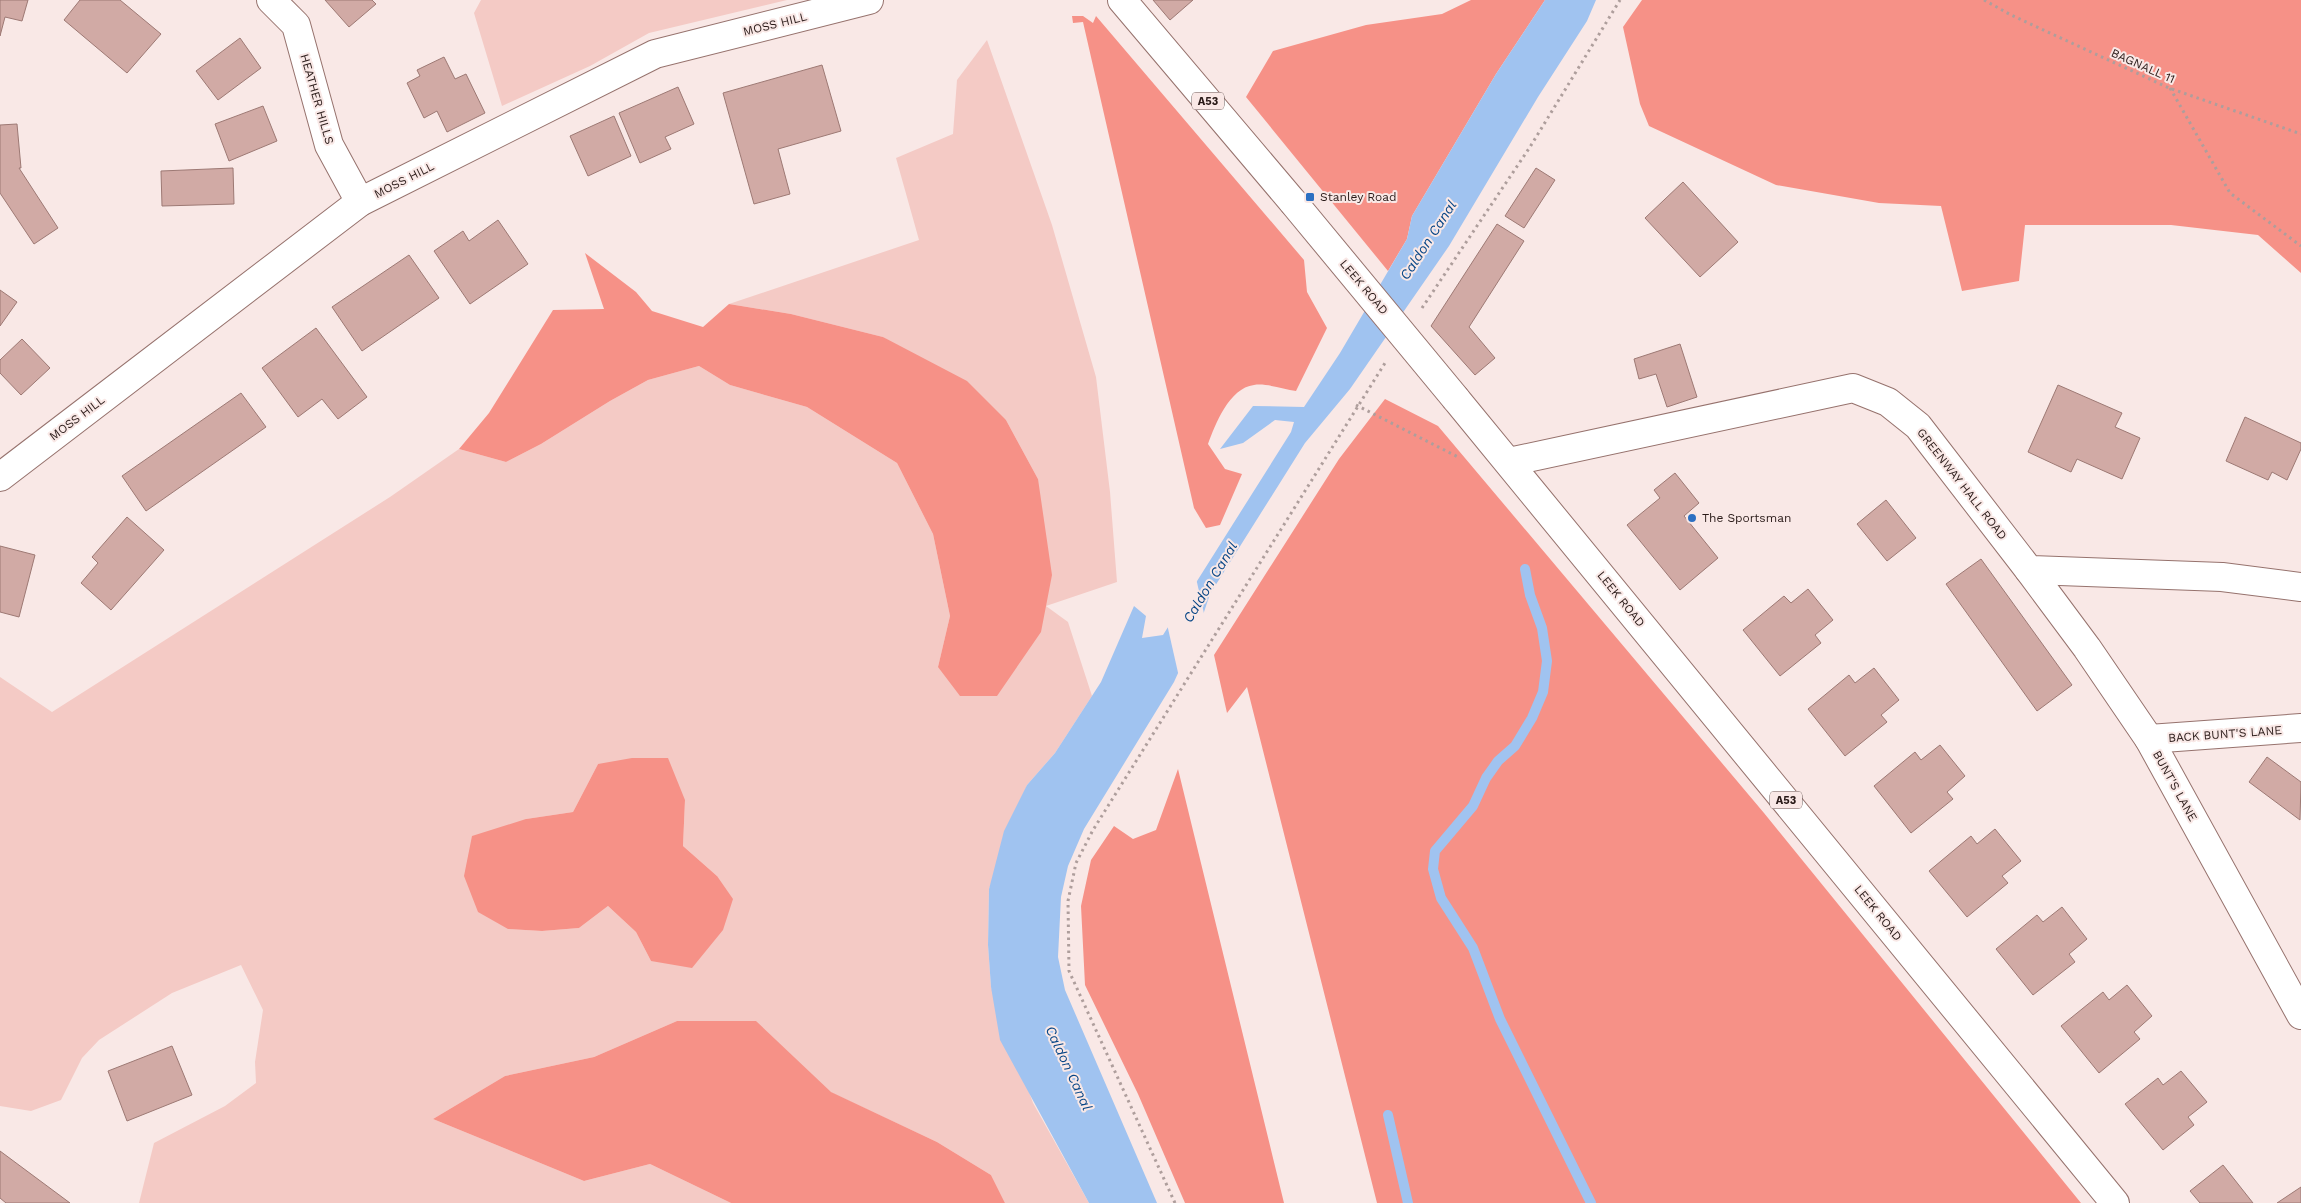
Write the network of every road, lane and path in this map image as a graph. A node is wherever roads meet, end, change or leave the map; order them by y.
1 (271, 0) edge
2 (869, 0) edge
3 (1122, 0) edge
4 (1620, 0) edge
5 (1984, 0) edge
6 (816, 6) edge
7 (2169, 88) junction
8 (2301, 134) edge
9 (360, 202) junction
10 (2301, 246) edge
11 (1421, 308) dead end
12 (1389, 357) dead end
13 (1356, 405) junction
14 (1509, 462) junction
15 (0, 477) edge
16 (2029, 570) junction
17 (2301, 587) edge
18 (2301, 728) edge
19 (2149, 739) junction
20 (2301, 1015) edge
21 (1175, 1203) edge
22 (2115, 1203) edge

1 - 9 main road, HEATHER HILLS
2 - 6 main road, MOSS HILL
3 - 14 main road, LEEK ROAD / A53, bridge
4 - 11 path
5 - 7 path, BAGNALL 11
6 - 9 main road, MOSS HILL
7 - 8 path, BAGNALL 11
7 - 10 path
9 - 15 main road, MOSS HILL
12 - 13 path
13 - 14 path
13 - 21 path
14 - 16 main road, GREENWAY HALL ROAD
14 - 22 main road, LEEK ROAD / A53
16 - 17 main road
16 - 19 main road, BUNT'S LANE
18 - 19 main road, BACK BUNT'S LANE
19 - 20 main road, BUNT'S LANE

